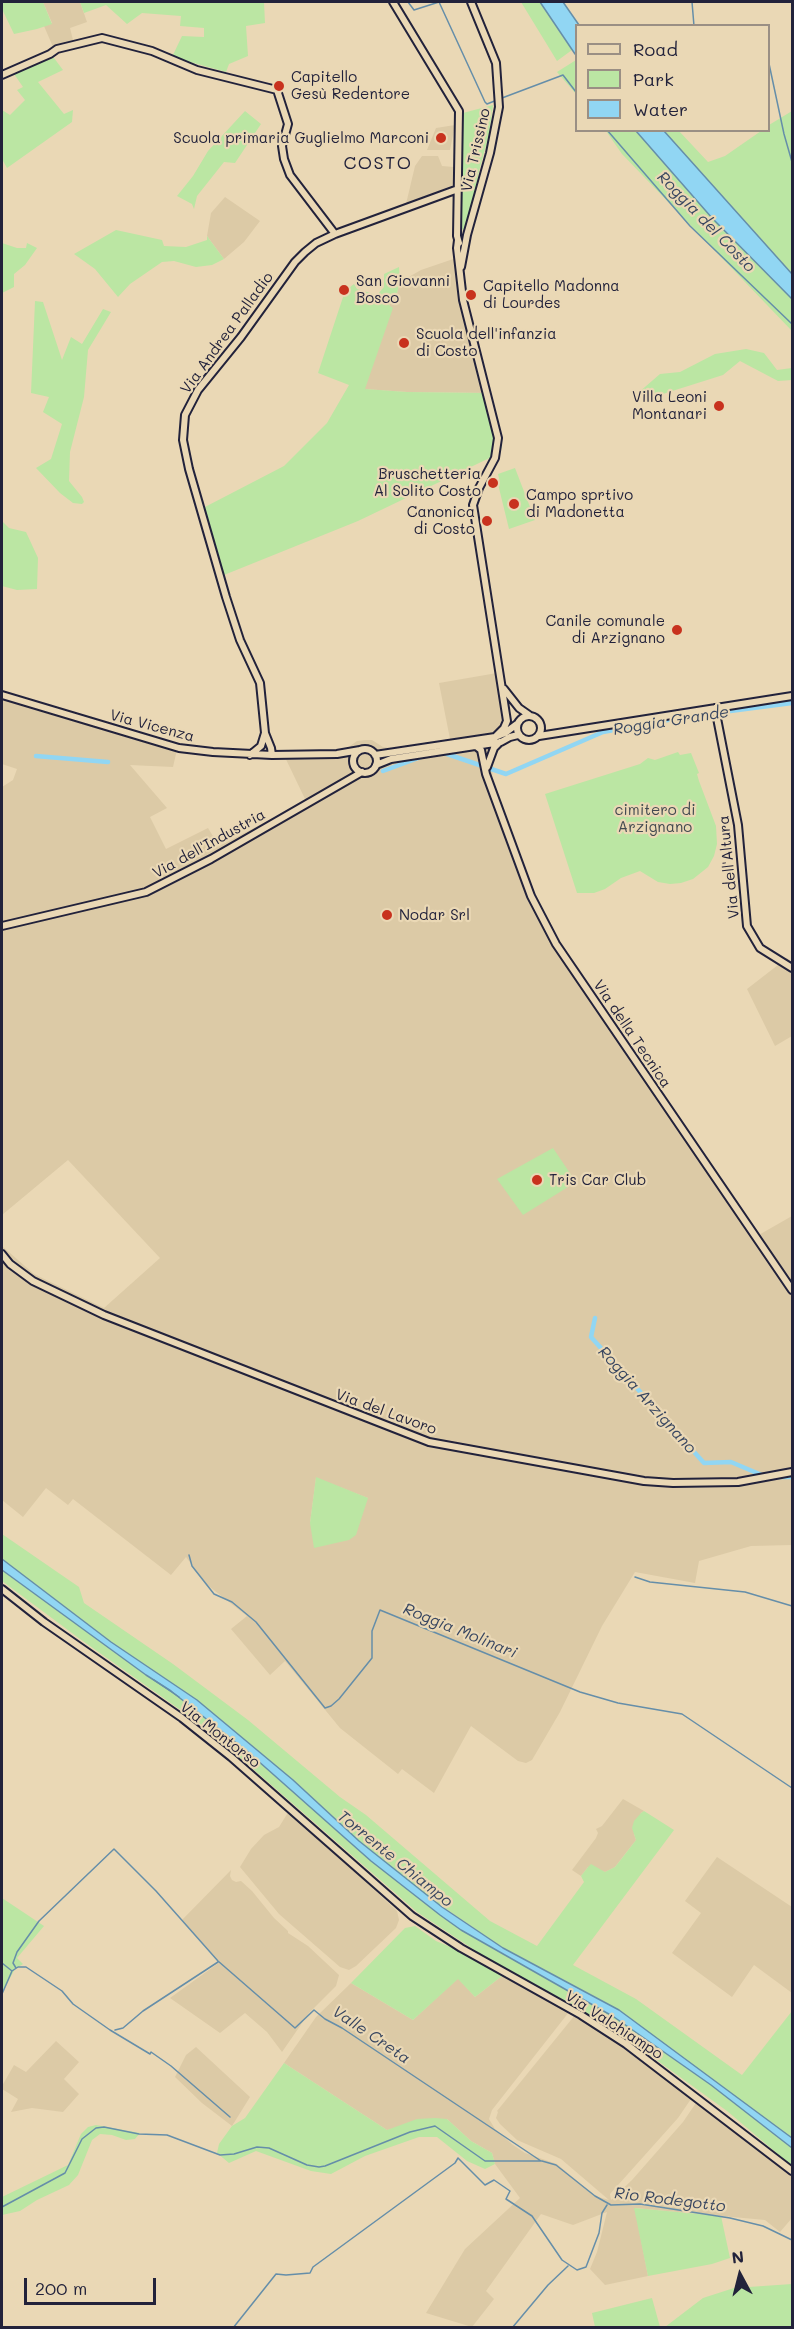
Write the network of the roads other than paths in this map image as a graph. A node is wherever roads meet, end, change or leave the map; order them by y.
1 (393, 2) edge
2 (471, 2) edge
3 (2, 75) edge
4 (458, 189) junction
5 (457, 232) junction
6 (335, 234) junction
7 (467, 235) junction
8 (458, 240) junction
9 (462, 259) junction
10 (461, 271) junction
11 (504, 688) junction
12 (2, 695) edge
13 (792, 696) edge
14 (715, 708) junction
15 (529, 716) junction
16 (518, 722) junction
17 (540, 724) junction
18 (564, 731) junction
19 (265, 733) junction
20 (518, 735) junction
21 (539, 736) junction
22 (495, 737) junction
23 (501, 742) junction
24 (261, 746) junction
25 (476, 746) junction
26 (360, 750) junction
27 (337, 754) junction
28 (375, 754) junction
29 (250, 755) junction
30 (262, 755) junction
31 (272, 755) junction
32 (354, 765) junction
33 (376, 765) junction
34 (362, 772) junction
35 (486, 774) junction
36 (349, 778) junction
37 (2, 926) edge
38 (792, 968) edge
39 (2, 1254) edge
40 (792, 1290) edge
41 (792, 1472) edge
42 (2, 1589) edge
43 (411, 1916) joint
44 (792, 2171) edge

1 - 4 street
2 - 7 street, Via Trissino
3 - 6 street
4 - 5 street
4 - 6 street, Via Andrea Palladio
5 - 7 street
5 - 8 street
6 - 19 street, Via Andrea Palladio
7 - 9 street, Via Trissino
8 - 9 street
8 - 10 street
9 - 10 street, Via Trissino
10 - 11 street
11 - 15 street
11 - 16 street
11 - 22 street
12 - 29 street, Via Vicenza
13 - 14 street
14 - 18 street
14 - 38 street, Via dell'Altura
15 - 16 street, Via Vicenza
15 - 17 street
16 - 20 street
16 - 22 street, Via Vicenza
17 - 18 street
17 - 21 street
18 - 21 street
19 - 24 street
19 - 31 street
20 - 21 street
20 - 23 street
22 - 28 street, Via Vicenza
23 - 25 street
23 - 35 street
24 - 29 street
24 - 30 street
25 - 33 street
25 - 35 street, Via della Tecnica
26 - 27 street, Via Vicenza
26 - 28 street, Via Vicenza
26 - 32 street
27 - 31 street, Via Vicenza
27 - 32 street
28 - 33 street
29 - 30 street, Via Vicenza
30 - 31 street, Via Vicenza
32 - 34 street
32 - 36 street
33 - 34 street
34 - 36 street, Via dell'Industria
35 - 40 street, Via della Tecnica
36 - 37 street, Via dell'Industria
39 - 41 street, Via del Lavoro
42 - 43 street, Via Montorso
43 - 44 street, Via Valchiampo

